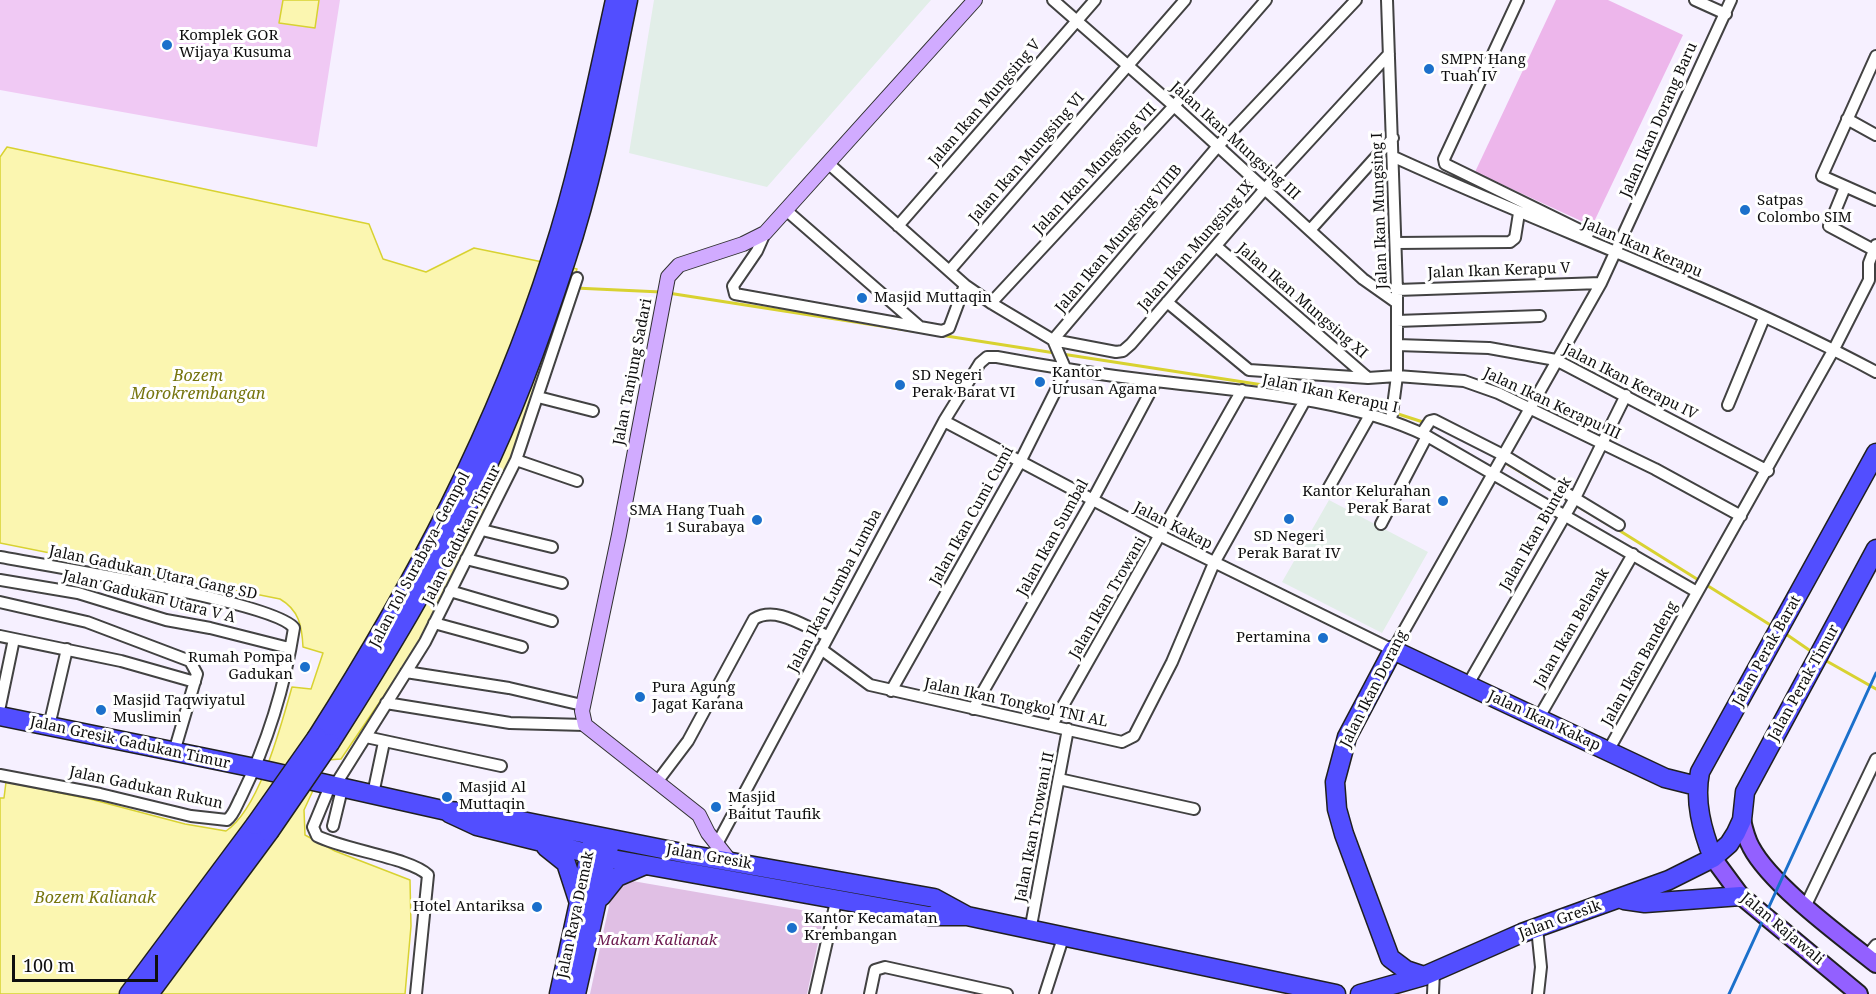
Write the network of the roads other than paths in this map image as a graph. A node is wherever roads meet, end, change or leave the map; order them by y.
1 (615, 0) edge
2 (628, 0) edge
3 (975, 0) edge
4 (1053, 0) edge
5 (1095, 0) edge
6 (1185, 0) edge
7 (1266, 0) edge
8 (1356, 0) edge
9 (1387, 0) edge
10 (1518, 0) edge
11 (1695, 0) edge
12 (1731, 0) edge
13 (1726, 14) junction
14 (1077, 21) junction
15 (1389, 54) junction
16 (1876, 56) edge
17 (1127, 65) junction
18 (1872, 74) edge
19 (1174, 106) junction
20 (1847, 119) junction
21 (1876, 135) edge
22 (1393, 138) junction
23 (1218, 146) junction
24 (1394, 157) junction
25 (829, 164) junction
26 (1845, 186) junction
27 (1264, 190) junction
28 (1876, 201) edge
29 (788, 211) junction
30 (1519, 213) junction
31 (898, 226) junction
32 (1311, 229) junction
33 (765, 233) junction
34 (1397, 243) junction
35 (1216, 246) junction
36 (1875, 248) edge
37 (1617, 251) junction
38 (560, 257) junction
39 (950, 270) junction
40 (1601, 283) junction
41 (575, 284) dead end
42 (965, 285) junction
43 (1397, 290) junction
44 (1167, 302) junction
45 (991, 303) junction
46 (1397, 303) junction
47 (1540, 316) dead end
48 (1764, 318) junction
49 (1397, 321) junction
50 (920, 327) junction
51 (1053, 340) junction
52 (1397, 345) junction
53 (1834, 350) junction
54 (987, 357) joint
55 (1556, 360) junction
56 (1066, 369) junction
57 (1876, 372) edge
58 (1397, 376) junction
59 (1368, 378) junction
60 (1156, 381) junction
61 (1242, 390) junction
62 (1626, 395) junction
63 (538, 397) junction
64 (1304, 402) junction
65 (1728, 405) dead end
66 (1530, 409) junction
67 (593, 411) dead end
68 (1370, 415) junction
69 (1393, 417) junction
70 (944, 421) junction
71 (1425, 434) junction
72 (1602, 444) junction
73 (1876, 453) edge
74 (1504, 457) junction
75 (516, 460) junction
76 (1020, 462) junction
77 (1768, 471) junction
78 (1493, 472) junction
79 (577, 481) dead end
80 (1328, 489) dead end
81 (1092, 501) junction
82 (1570, 506) junction
83 (1741, 516) junction
84 (1381, 524) dead end
85 (1619, 525) dead end
86 (482, 530) junction
87 (1161, 536) junction
88 (552, 547) dead end
89 (1876, 549) edge
90 (1633, 554) junction
91 (0, 557) edge
92 (466, 559) junction
93 (1214, 563) junction
94 (0, 580) edge
95 (562, 583) dead end
96 (1700, 587) junction
97 (450, 591) junction
98 (0, 602) edge
99 (552, 621) dead end
100 (434, 623) junction
101 (0, 636) edge
102 (828, 636) junction
103 (14, 639) junction
104 (522, 647) dead end
105 (289, 648) junction
106 (67, 649) junction
107 (821, 649) junction
108 (1393, 650) junction
109 (406, 672) junction
110 (196, 678) junction
111 (1467, 686) junction
112 (891, 691) junction
113 (386, 703) junction
114 (582, 705) junction
115 (0, 706) edge
116 (973, 709) junction
117 (0, 716) edge
118 (1538, 719) junction
119 (585, 725) junction
120 (1052, 725) junction
121 (49, 726) junction
122 (1068, 729) junction
123 (366, 737) junction
124 (384, 742) junction
125 (1608, 751) junction
126 (174, 752) junction
127 (1876, 759) edge
128 (501, 766) dead end
129 (258, 769) junction
130 (0, 775) edge
131 (1059, 779) junction
132 (657, 782) junction
133 (332, 786) junction
134 (1697, 786) junction
135 (373, 794) junction
136 (1194, 809) dead end
137 (447, 812) junction
138 (1742, 820) junction
139 (333, 826) dead end
140 (712, 838) junction
141 (539, 843) junction
142 (600, 846) junction
143 (692, 855) junction
144 (1713, 858) junction
145 (730, 861) junction
146 (647, 864) junction
147 (1742, 896) junction
148 (837, 897) junction
149 (1621, 899) junction
150 (587, 903) junction
151 (1806, 905) junction
152 (967, 916) junction
153 (1537, 928) junction
154 (1030, 931) junction
155 (1063, 938) junction
156 (1873, 955) edge
157 (1390, 958) junction
158 (1429, 974) junction
159 (1307, 992) edge
160 (1852, 992) edge
161 (1367, 993) edge
162 (129, 994) edge
163 (149, 994) edge
164 (416, 994) edge
165 (559, 994) edge
166 (576, 994) edge
167 (815, 994) edge
168 (870, 994) edge
169 (1006, 994) edge
170 (1045, 994) edge
171 (1336, 994) edge
172 (1433, 994) edge
173 (1538, 994) edge

1 - 38 highway, Jalan Tol Surabaya–Gempol
2 - 38 highway, Jalan Tol Surabaya–Gempol
3 - 25 street, Jalan Tanjung Sadari
4 - 14 street, Jalan Ikan Mungsing III
5 - 14 street, Jalan Ikan Mungsing V
6 - 17 street, Jalan Ikan Mungsing VI
7 - 19 street, Jalan Ikan Mungsing VII
8 - 23 street, Jalan Ikan Mungsing VIIIB
9 - 15 street, Jalan Ikan Mungsing I
10 - 37 street
11 - 13 street
12 - 13 street, Jalan Ikan Dorang Baru
13 - 37 street, Jalan Ikan Dorang Baru
14 - 17 street, Jalan Ikan Mungsing III
14 - 31 street, Jalan Ikan Mungsing V
15 - 22 street, Jalan Ikan Mungsing I
15 - 27 street, Jalan Ikan Mungsing IX
16 - 18 street
17 - 19 street, Jalan Ikan Mungsing III
17 - 39 street, Jalan Ikan Mungsing VI
18 - 20 street
19 - 23 street, Jalan Ikan Mungsing III
19 - 45 street, Jalan Ikan Mungsing VII
20 - 21 street
20 - 26 street
22 - 24 street, Jalan Ikan Mungsing I
22 - 32 street
23 - 27 street, Jalan Ikan Mungsing III
23 - 51 street, Jalan Ikan Mungsing VIIIB
24 - 30 street, Jalan Ikan Kerapu
24 - 34 street, Jalan Ikan Mungsing I
25 - 29 street, Jalan Tanjung Sadari
25 - 31 street
26 - 28 street
26 - 36 street
27 - 32 street, Jalan Ikan Mungsing III
27 - 35 street, Jalan Ikan Mungsing IX
29 - 33 street, Jalan Tanjung Sadari
29 - 50 street
30 - 34 street
30 - 37 street, Jalan Ikan Kerapu
31 - 39 street
32 - 46 street, Jalan Ikan Mungsing III
33 - 50 street
33 - 114 street, Jalan Tanjung Sadari
34 - 43 street, Jalan Ikan Mungsing I
35 - 44 street, Jalan Ikan Mungsing IX
35 - 59 street, Jalan Ikan Mungsing XI
36 - 53 street
37 - 40 street
37 - 48 street, Jalan Ikan Kerapu
38 - 162 highway, Jalan Tol Surabaya–Gempol, bridge
38 - 163 highway, Jalan Tol Surabaya–Gempol, bridge
39 - 42 street
40 - 43 street, Jalan Ikan Kerapu V
40 - 55 street
41 - 63 street, Jalan Gadukan Timur
42 - 45 street
42 - 50 street
43 - 46 street, Jalan Ikan Mungsing I
44 - 51 street, Jalan Ikan Mungsing IX
44 - 59 street, Jalan Ikan Kerapu III
45 - 51 street
46 - 49 street, Jalan Ikan Mungsing I
47 - 49 street
48 - 53 street, Jalan Ikan Kerapu
48 - 65 street
49 - 52 street, Jalan Ikan Mungsing I
51 - 56 street
52 - 55 street, Jalan Ikan Kerapu IV
52 - 58 street, Jalan Ikan Mungsing I
53 - 57 street, Jalan Ikan Kerapu
53 - 77 street
54 - 56 street, Jalan Ikan Kerapu I
54 - 70 street, Jalan Ikan Lumba Lumba
55 - 62 street, Jalan Ikan Kerapu IV
55 - 66 street
56 - 60 street, Jalan Ikan Kerapu I
56 - 76 street, Jalan Ikan Cumi Cumi
58 - 59 street, Jalan Ikan Kerapu III
58 - 66 street, Jalan Ikan Kerapu III
58 - 69 street, Jalan Ikan Mungsing I
60 - 61 street, Jalan Ikan Kerapu I
60 - 81 street, Jalan Ikan Sumbal
61 - 64 street, Jalan Ikan Kerapu I
61 - 87 street, Jalan Ikan Trowani
62 - 72 street, Jalan Ikan Buntek
62 - 77 street, Jalan Ikan Kerapu IV
63 - 67 street
63 - 75 street, Jalan Gadukan Timur
64 - 68 street, Jalan Ikan Kerapu I
64 - 93 street, Jalan Ikan Tongkol TNI AL
66 - 72 street, Jalan Ikan Kerapu III
66 - 74 street
68 - 69 street, Jalan Ikan Kerapu I
68 - 80 street
69 - 71 street, Jalan Ikan Kerapu I
70 - 76 street, Jalan Kakap
70 - 102 street, Jalan Ikan Lumba Lumba
71 - 74 street
71 - 78 street, Jalan Ikan Kerapu I
71 - 84 street
72 - 82 street, Jalan Ikan Buntek
72 - 83 street, Jalan Ikan Kerapu III
73 - 134 highway, Jalan Perak Barat
74 - 78 street, Jalan Ikan Dorang
74 - 82 street
75 - 79 street
75 - 86 street, Jalan Gadukan Timur
76 - 81 street, Jalan Kakap
76 - 112 street, Jalan Ikan Cumi Cumi
77 - 83 street
78 - 82 street, Jalan Ikan Kerapu I
78 - 108 street, Jalan Ikan Dorang
81 - 87 street, Jalan Kakap
81 - 116 street, Jalan Ikan Sumbal
82 - 85 street
82 - 90 street, Jalan Ikan Kerapu I
82 - 111 street, Jalan Ikan Buntek
83 - 96 street
86 - 88 street
86 - 92 street, Jalan Gadukan Timur
87 - 93 street, Jalan Kakap
87 - 120 street, Jalan Ikan Trowani
89 - 138 highway, Jalan Perak Timur
90 - 96 street, Jalan Ikan Kerapu I
90 - 118 street, Jalan Ikan Belanak
91 - 105 street, Jalan Gadukan Utara Gang SD
92 - 95 street
92 - 97 street, Jalan Gadukan Timur
93 - 108 street, Jalan Kakap
93 - 122 street, Jalan Ikan Tongkol TNI AL
94 - 105 street, Jalan Gadukan Utara V A
96 - 125 street, Jalan Ikan Bandeng
97 - 99 street
97 - 100 street, Jalan Gadukan Timur
98 - 110 street
100 - 104 street
100 - 109 street, Jalan Gadukan Timur
101 - 103 street
102 - 107 street, Jalan Ikan Lumba Lumba
102 - 132 street
103 - 106 street
103 - 115 street
105 - 129 street, Jalan Gadukan Utara Gang SD
106 - 110 street
106 - 121 street
107 - 112 street, Jalan Ikan Tongkol TNI AL
107 - 140 street, Jalan Ikan Lumba Lumba
108 - 111 highway, Jalan Ikan Kakap
108 - 157 highway, Jalan Ikan Dorang
109 - 113 street, Jalan Gadukan Timur
109 - 114 street
110 - 126 street
111 - 118 highway, Jalan Ikan Kakap
112 - 116 street, Jalan Ikan Tongkol TNI AL
113 - 119 street
113 - 123 street, Jalan Gadukan Timur
114 - 119 street, Jalan Tanjung Sadari
116 - 120 street, Jalan Ikan Tongkol TNI AL
117 - 121 highway, Jalan Gresik Gadukan Timur
118 - 125 highway, Jalan Ikan Kakap
119 - 132 street
120 - 122 street, Jalan Ikan Tongkol TNI AL
121 - 126 highway, Jalan Gresik Gadukan Timur
122 - 131 street, Jalan Ikan Trowani II
123 - 124 street
123 - 133 street, Jalan Gadukan Timur
124 - 128 street
124 - 135 street
125 - 134 highway, Jalan Ikan Kakap
126 - 129 highway, Jalan Gresik Gadukan Timur
127 - 151 street
129 - 130 street, Jalan Gadukan Rukun
129 - 133 highway, Jalan Gresik, bridge
131 - 136 street
131 - 154 street, Jalan Ikan Trowani II
132 - 140 street
133 - 135 highway, Jalan Gresik
133 - 139 street, Jalan Gadukan Timur
133 - 164 street, Jalan Gadukan Timur
134 - 144 highway, Jalan Perak Barat
135 - 137 highway, Jalan Gresik
137 - 141 highway, Jalan Gresik
137 - 142 highway, Jalan Gresik
138 - 144 highway, Jalan Gresik
138 - 151 main road
140 - 143 street
140 - 145 street
141 - 142 highway, Jalan Gresik
141 - 150 highway
142 - 143 highway, Jalan Gresik
142 - 146 highway, Jalan Gresik
142 - 150 highway, Jalan Raya Demak
143 - 145 highway, Jalan Gresik
144 - 147 main road, Jalan Rajawali
144 - 149 highway, Jalan Gresik
145 - 152 highway, Jalan Gresik
146 - 148 highway, Jalan Gresik
146 - 150 highway
147 - 149 highway
147 - 160 main road, Jalan Rajawali
148 - 152 highway, Jalan Gresik
148 - 167 street
149 - 153 highway, Jalan Gresik
150 - 165 highway, Jalan Raya Demak
150 - 166 highway, Jalan Raya Demak
151 - 156 main road
152 - 154 highway, Jalan Gresik
153 - 158 highway, Jalan Gresik
153 - 173 street
154 - 155 highway, Jalan Gresik
155 - 159 highway, Jalan Gresik
155 - 170 street
157 - 158 highway
157 - 161 highway
158 - 161 highway, Jalan Gresik
158 - 172 street
159 - 171 highway, Jalan Gresik
168 - 169 street

